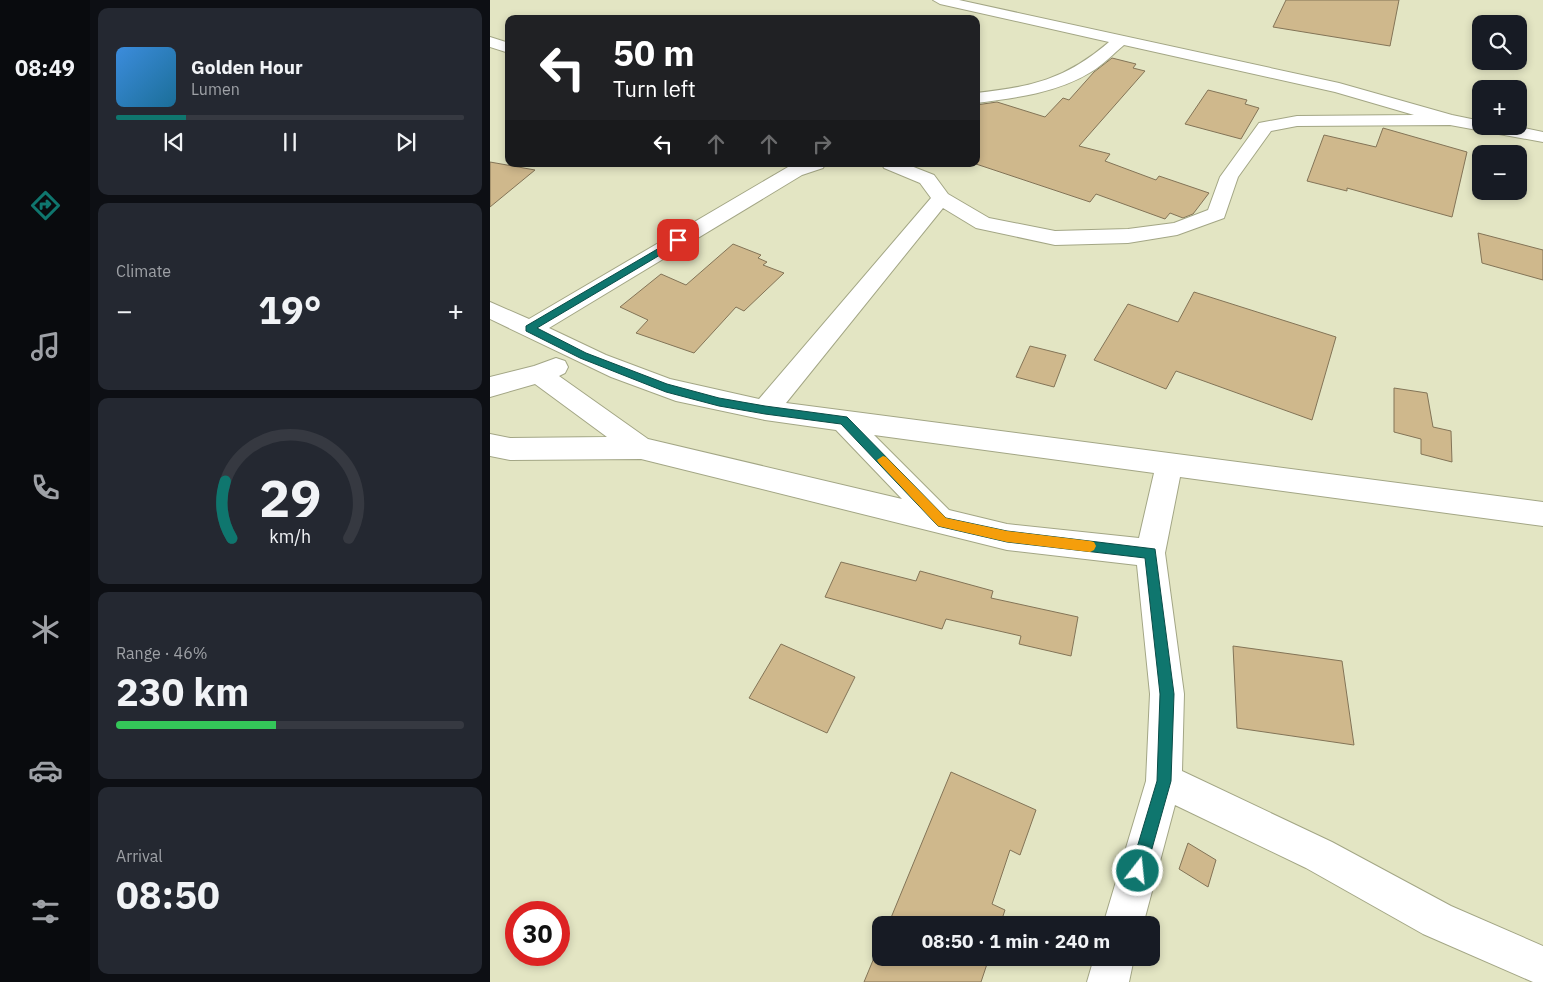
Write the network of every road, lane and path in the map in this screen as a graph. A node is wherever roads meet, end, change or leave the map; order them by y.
1 (940, 0) edge
2 (1122, 39) junction
3 (490, 42) edge
4 (505, 47) edge
5 (980, 98) edge
6 (1450, 120) junction
7 (1472, 124) edge
8 (1527, 135) edge
9 (1543, 138) edge
10 (807, 167) edge
11 (898, 167) edge
12 (941, 198) junction
13 (490, 310) edge
14 (529, 328) junction
15 (583, 356) junction
16 (539, 374) junction
17 (490, 387) edge
18 (765, 410) junction
19 (844, 420) junction
20 (490, 445) edge
21 (640, 448) junction
22 (1170, 463) junction
23 (1543, 514) edge
24 (942, 522) junction
25 (1150, 553) junction
26 (1164, 781) junction
27 (1126, 916) edge
28 (1112, 966) edge
29 (1543, 966) edge
30 (1108, 982) edge

1 - 2 street
2 - 5 street
2 - 6 street
3 - 4 street
6 - 7 street
6 - 12 street
8 - 9 street
10 - 14 street
11 - 12 street
12 - 18 street
13 - 14 street
14 - 15 street
15 - 16 street
15 - 18 street
16 - 17 street
16 - 21 street
18 - 19 street
19 - 22 street
19 - 24 street
20 - 21 street
21 - 24 street
22 - 23 street
22 - 25 street
24 - 25 street
25 - 26 street
26 - 27 street
26 - 29 street
28 - 30 street

